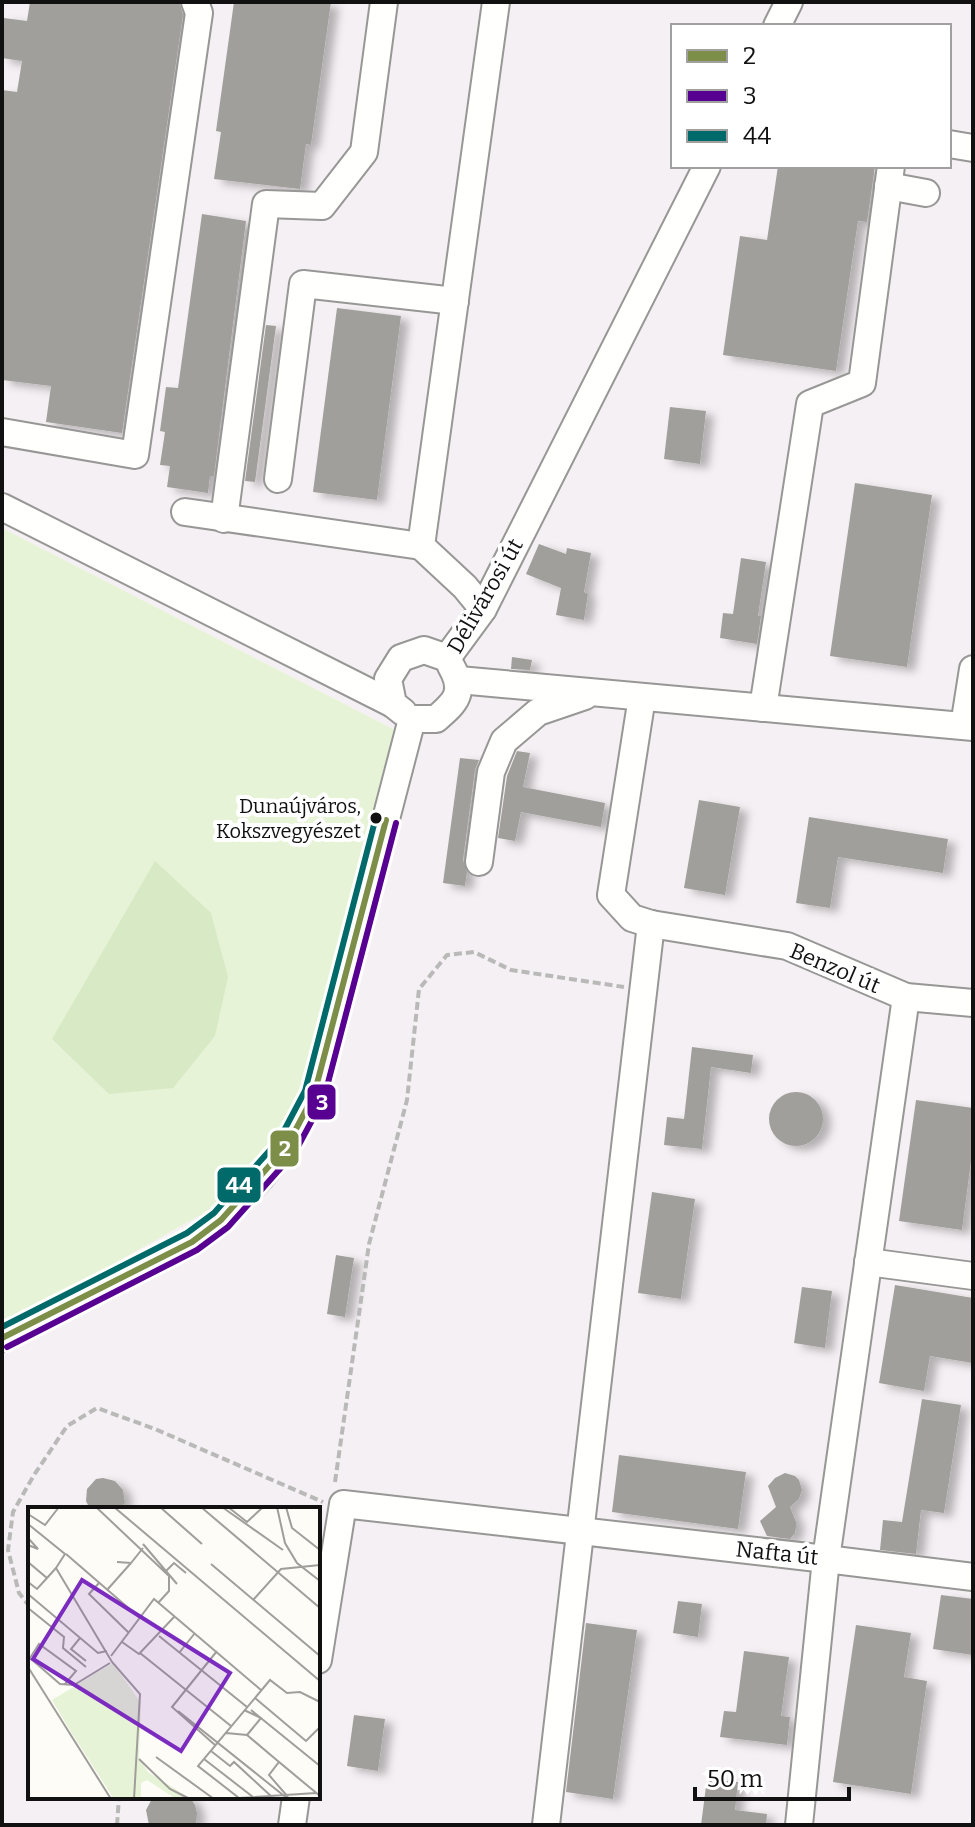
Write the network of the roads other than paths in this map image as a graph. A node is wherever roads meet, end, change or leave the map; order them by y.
1 (195, 2) edge
2 (384, 2) edge
3 (496, 2) edge
4 (789, 2) edge
5 (778, 24) edge
6 (951, 144) edge
7 (973, 148) edge
8 (706, 168) edge
9 (889, 176) edge
10 (926, 193) dead end
11 (455, 301) junction
12 (2, 432) edge
13 (278, 479) dead end
14 (2, 507) edge
15 (185, 512) dead end
16 (224, 519) junction
17 (421, 546) junction
18 (483, 609) junction
19 (453, 669) junction
20 (973, 669) edge
21 (596, 692) junction
22 (642, 697) junction
23 (763, 708) junction
24 (402, 712) junction
25 (969, 726) edge
26 (479, 862) dead end
27 (651, 924) junction
28 (906, 997) junction
29 (973, 1003) edge
30 (868, 1262) junction
31 (973, 1276) edge
32 (2, 1338) edge
33 (581, 1531) junction
34 (826, 1559) junction
35 (973, 1577) edge
36 (320, 1648) edge
37 (296, 1799) edge
38 (292, 1825) edge
39 (546, 1825) edge
40 (799, 1825) edge

1 - 12 street
2 - 16 street
3 - 11 street
4 - 5 street
6 - 7 street
8 - 18 street, Délivárosi út
9 - 10 street
9 - 23 street
11 - 13 street
11 - 17 street
14 - 24 street
15 - 16 street
16 - 17 street
17 - 18 street
18 - 19 street, Délivárosi út
19 - 21 street
19 - 24 street, Délivárosi út
19 - 24 street
20 - 25 street
21 - 22 street
21 - 26 street
22 - 23 street
22 - 27 street, Benzol út
23 - 25 street
24 - 32 street
27 - 28 street, Benzol út
27 - 33 street
28 - 29 street, Benzol út
28 - 30 street
30 - 31 street
30 - 34 street
33 - 34 street, Nafta út
33 - 36 street, Nafta út
33 - 39 street
34 - 35 street, Nafta út
34 - 40 street
37 - 38 street

